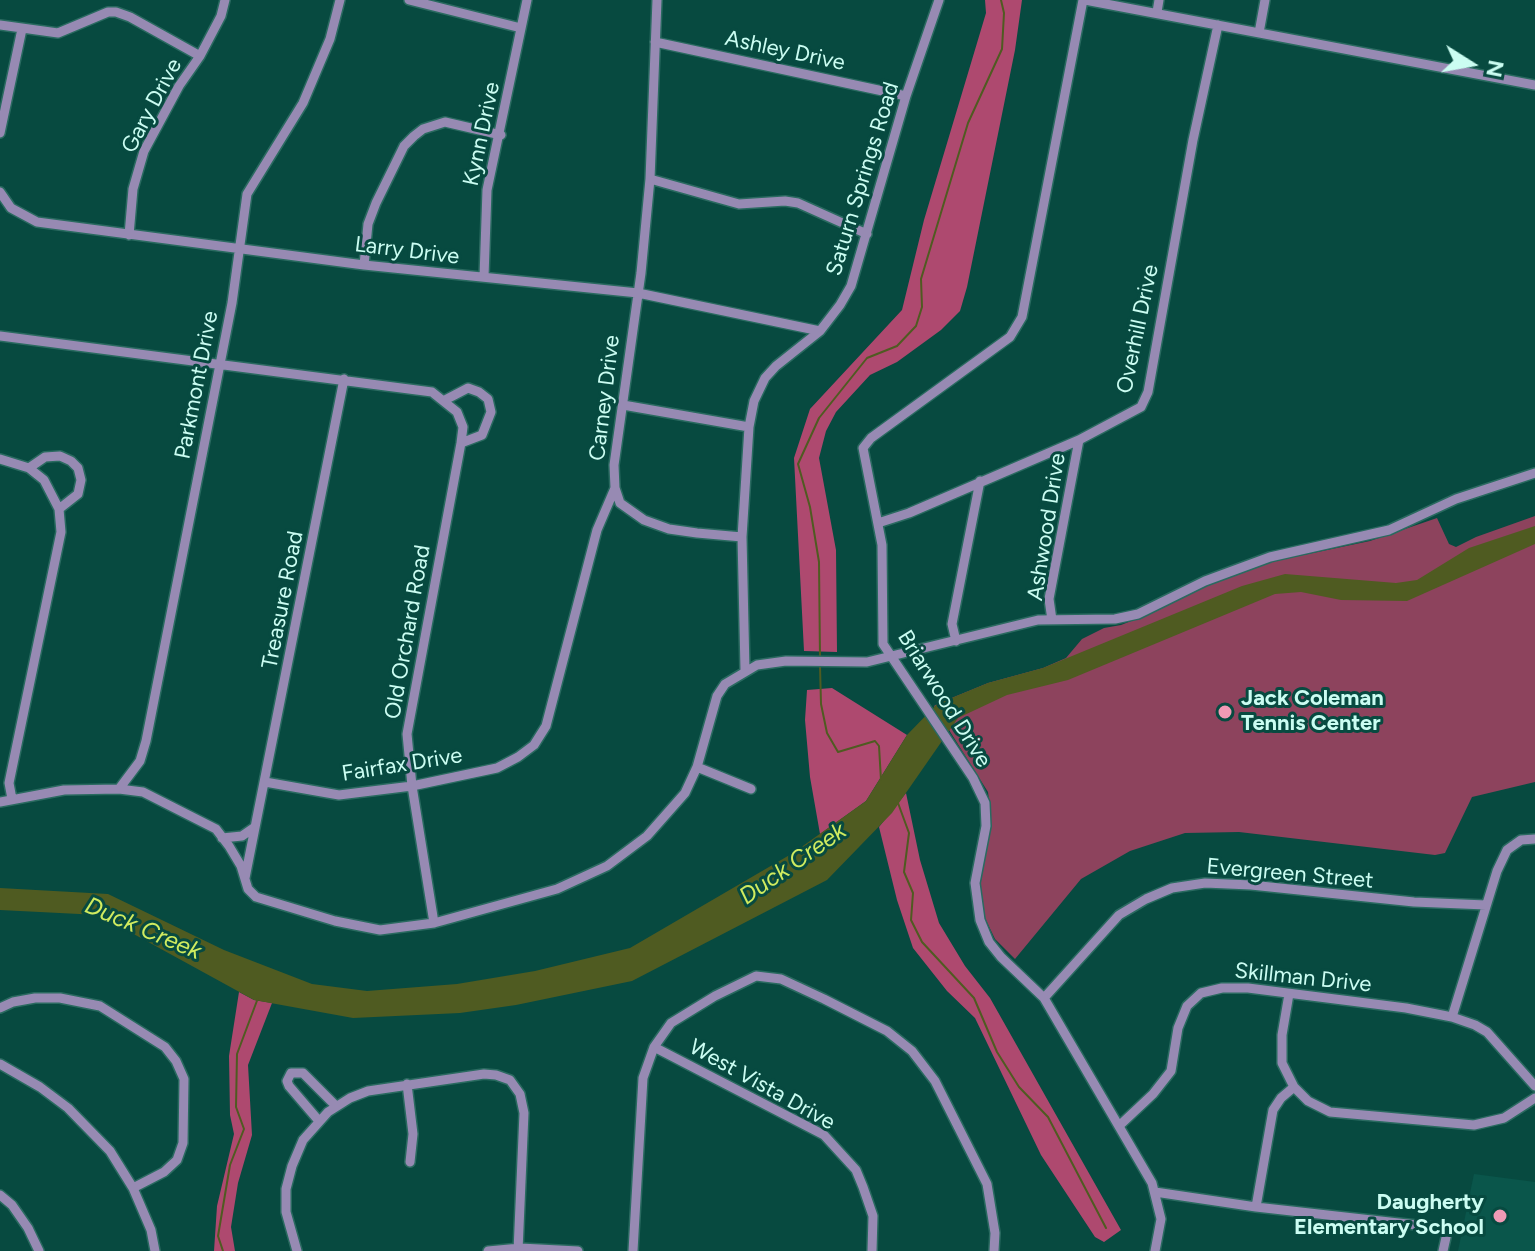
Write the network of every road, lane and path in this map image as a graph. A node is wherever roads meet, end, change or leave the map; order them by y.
1 (225, 0) edge
2 (340, 0) edge
3 (409, 0) edge
4 (527, 0) edge
5 (657, 0) edge
6 (939, 0) edge
7 (1084, 0) edge
8 (1159, 0) edge
9 (1265, 0) edge
10 (1157, 12) junction
11 (0, 25) edge
12 (1218, 25) junction
13 (521, 28) junction
14 (22, 29) junction
15 (1259, 33) junction
16 (655, 42) junction
17 (200, 56) junction
18 (1535, 85) edge
19 (906, 96) junction
20 (0, 133) edge
21 (501, 135) junction
22 (650, 179) junction
23 (0, 192) edge
24 (867, 234) junction
25 (129, 235) junction
26 (239, 249) junction
27 (364, 265) junction
28 (484, 277) junction
29 (638, 293) junction
30 (820, 331) junction
31 (0, 336) edge
32 (219, 364) junction
33 (344, 379) junction
34 (445, 400) junction
35 (623, 405) junction
36 (749, 427) junction
37 (1079, 440) junction
38 (461, 443) junction
39 (0, 459) edge
40 (29, 468) junction
41 (1535, 473) edge
42 (980, 481) junction
43 (615, 488) junction
44 (59, 509) junction
45 (878, 523) junction
46 (742, 537) junction
47 (1052, 620) junction
48 (956, 641) junction
49 (890, 657) junction
50 (745, 670) junction
51 (697, 767) junction
52 (497, 768) joint
53 (265, 782) junction
54 (412, 786) junction
55 (119, 789) junction
56 (751, 789) dead end
57 (12, 799) junction
58 (0, 802) edge
59 (255, 827) junction
60 (222, 838) junction
61 (1535, 839) edge
62 (245, 879) junction
63 (1486, 905) junction
64 (434, 923) junction
65 (1289, 994) junction
66 (1044, 998) junction
67 (0, 1008) edge
68 (1452, 1017) junction
69 (654, 1047) junction
70 (0, 1064) edge
71 (1533, 1081) edge
72 (407, 1084) junction
73 (1294, 1087) junction
74 (1535, 1098) edge
75 (336, 1106) junction
76 (319, 1121) junction
77 (1120, 1125) junction
78 (410, 1162) dead end
79 (133, 1188) junction
80 (1155, 1192) junction
81 (0, 1195) edge
82 (1256, 1207) junction
83 (518, 1250) edge
84 (39, 1251) edge
85 (155, 1251) edge
86 (297, 1251) edge
87 (488, 1251) edge
88 (578, 1251) edge
89 (633, 1251) edge
90 (872, 1251) edge
91 (994, 1251) edge
92 (1155, 1251) edge
93 (1443, 1251) edge

1 - 17 street, Gary Drive
2 - 26 street, Parkmont Drive
3 - 13 street
4 - 13 street, Kynn Drive
5 - 16 street, Carney Drive
6 - 19 street, Saturn Springs Road
7 - 10 street
7 - 45 street, Briarwood Drive
8 - 10 street
9 - 15 street
10 - 12 street
11 - 14 street
12 - 15 street
12 - 37 street, Overhill Drive
13 - 21 street, Kynn Drive
14 - 17 street
14 - 20 street
15 - 18 street
16 - 19 street, Ashley Drive
16 - 22 street, Carney Drive
17 - 25 street, Gary Drive
19 - 24 street, Saturn Springs Road
21 - 27 street
21 - 28 street, Kynn Drive
22 - 24 street
22 - 29 street, Carney Drive
23 - 25 street, Larry Drive
24 - 30 street, Saturn Springs Road
25 - 26 street, Larry Drive
26 - 27 street, Larry Drive
26 - 32 street, Parkmont Drive
27 - 28 street, Larry Drive
28 - 29 street, Larry Drive
29 - 30 street, Larry Drive
29 - 35 street, Carney Drive
30 - 36 street, Saturn Springs Road
31 - 32 street
32 - 33 street
32 - 55 street, Parkmont Drive
33 - 34 street
33 - 53 street, Treasure Road
34 - 38 street, Old Orchard Road
34 - 38 street
35 - 36 street
35 - 43 street, Carney Drive
36 - 46 street, Saturn Springs Road
37 - 42 street, Overhill Drive
37 - 47 street, Ashwood Drive
38 - 54 street, Old Orchard Road
39 - 40 street
40 - 44 street
40 - 44 street
41 - 47 street
42 - 45 street, Overhill Drive
42 - 48 street
43 - 46 street
43 - 52 street, Carney Drive
44 - 57 street
45 - 49 street, Briarwood Drive
46 - 50 street, Saturn Springs Road
47 - 48 street
48 - 49 street
49 - 50 street
49 - 66 street, Briarwood Drive
50 - 51 street
51 - 56 street
51 - 64 street
52 - 54 street, Fairfax Drive
53 - 54 street, Fairfax Drive
53 - 59 street, Treasure Road
54 - 64 street, Old Orchard Road
55 - 57 street
55 - 60 street
57 - 58 street
59 - 60 street
59 - 62 street, Treasure Road
60 - 62 street
61 - 63 street
62 - 64 street
63 - 66 street, Evergreen Street
63 - 68 street
65 - 68 street, Skillman Drive
65 - 73 street
65 - 77 street, Skillman Drive
66 - 77 street, Briarwood Drive
67 - 79 street
68 - 71 street, Skillman Drive
69 - 89 street
69 - 90 street, West Vista Drive
69 - 91 street
70 - 79 street
72 - 75 street
72 - 78 street
72 - 83 street
73 - 74 street
73 - 82 street
75 - 76 street
75 - 76 street
76 - 86 street
77 - 80 street, Briarwood Drive
79 - 85 street
80 - 82 street
80 - 92 street, Briarwood Drive
81 - 84 street
82 - 93 street
83 - 87 street
83 - 88 street

